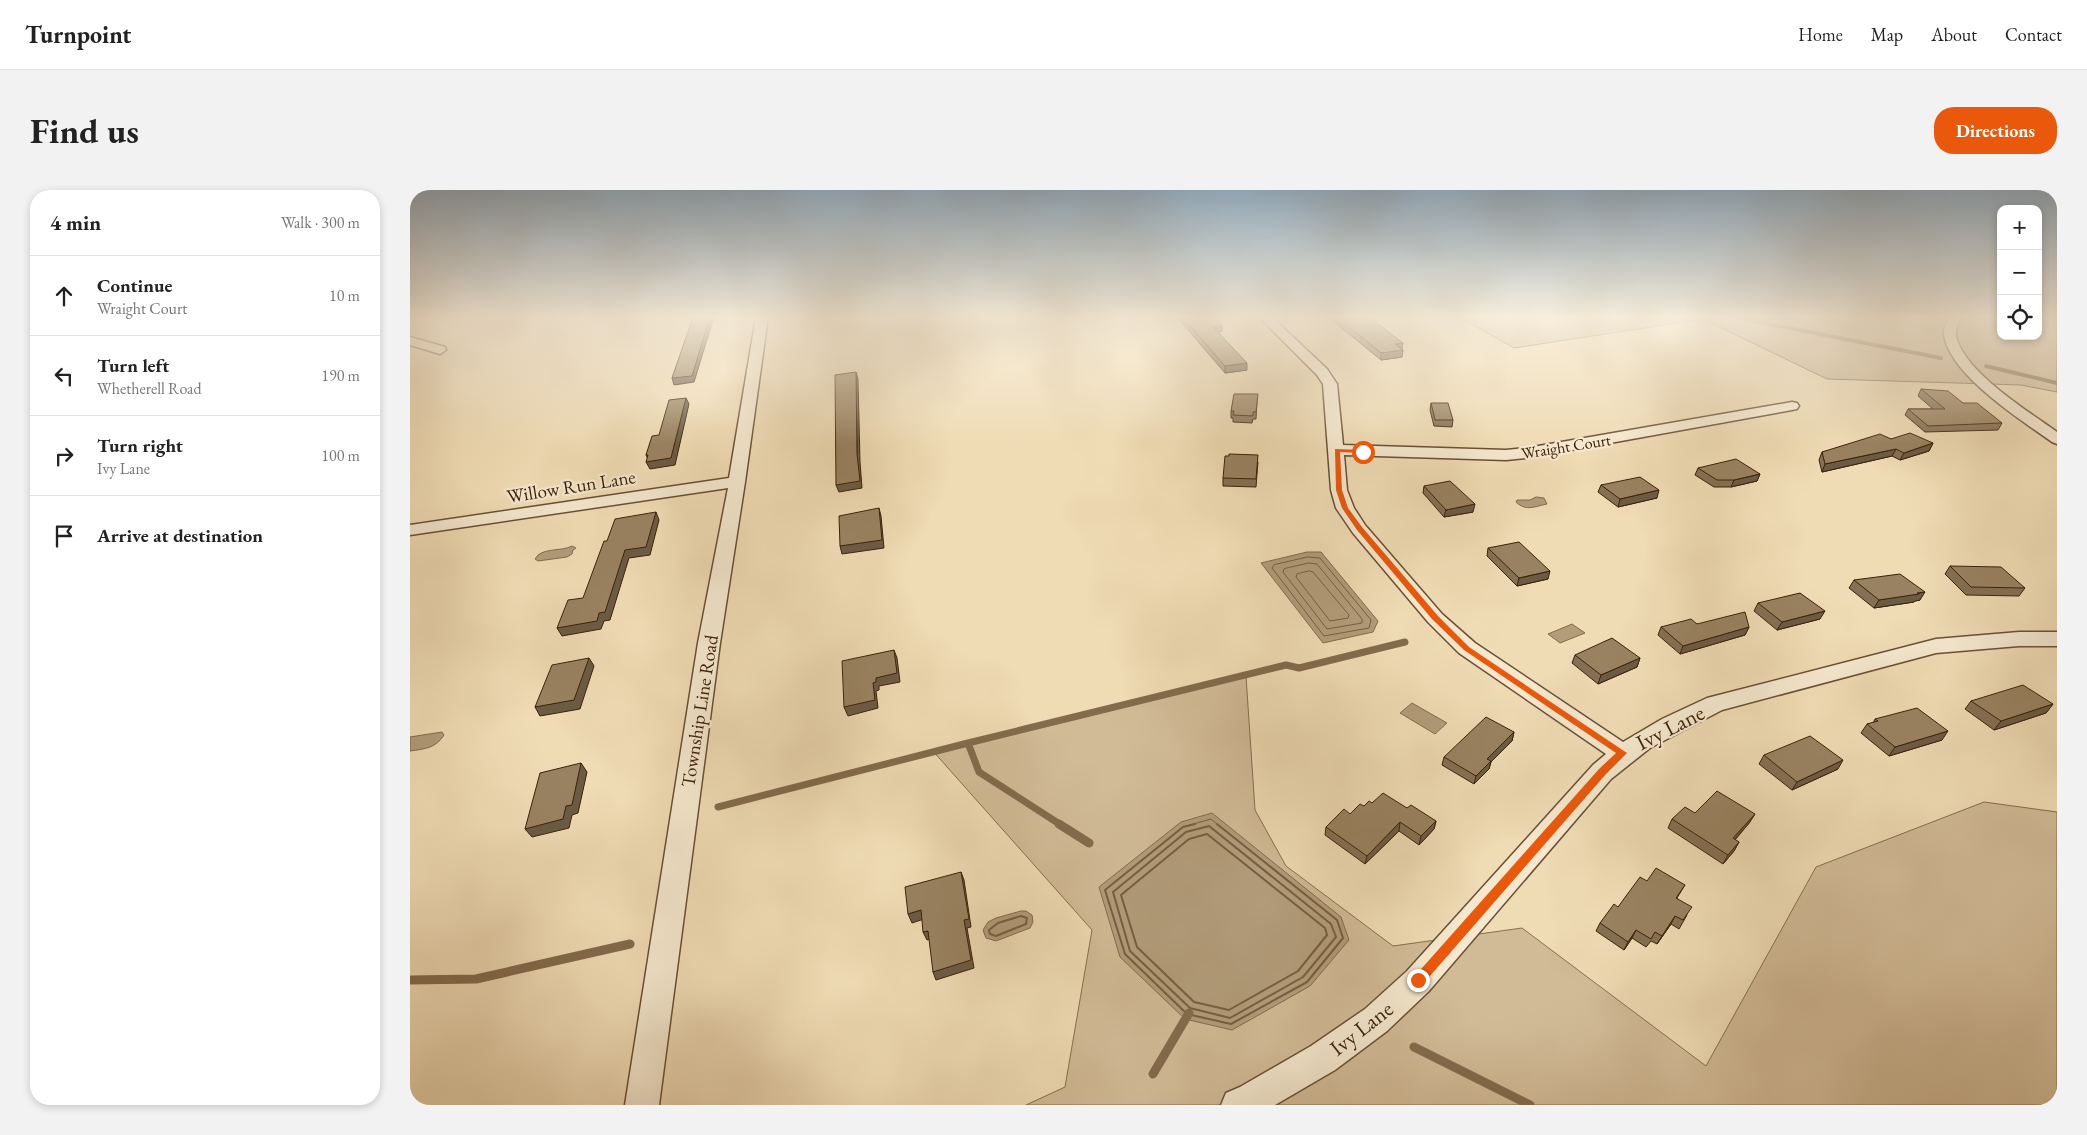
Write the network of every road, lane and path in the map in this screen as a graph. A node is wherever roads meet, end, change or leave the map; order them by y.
1 (756, 360) edge
2 (1309, 360) edge
3 (1962, 360) edge
4 (1792, 406) dead end
5 (2057, 439) edge
6 (1337, 450) junction
7 (737, 482) junction
8 (410, 530) edge
9 (2057, 639) edge
10 (1622, 753) junction
11 (642, 1105) edge
12 (1238, 1105) edge

1 - 7 street, Township Line Road
2 - 6 street
3 - 5 street
4 - 6 street, Wraight Court
6 - 10 street
7 - 8 street, Willow Run Lane
7 - 11 street, Township Line Road
9 - 10 street, Ivy Lane
10 - 12 street, Ivy Lane

